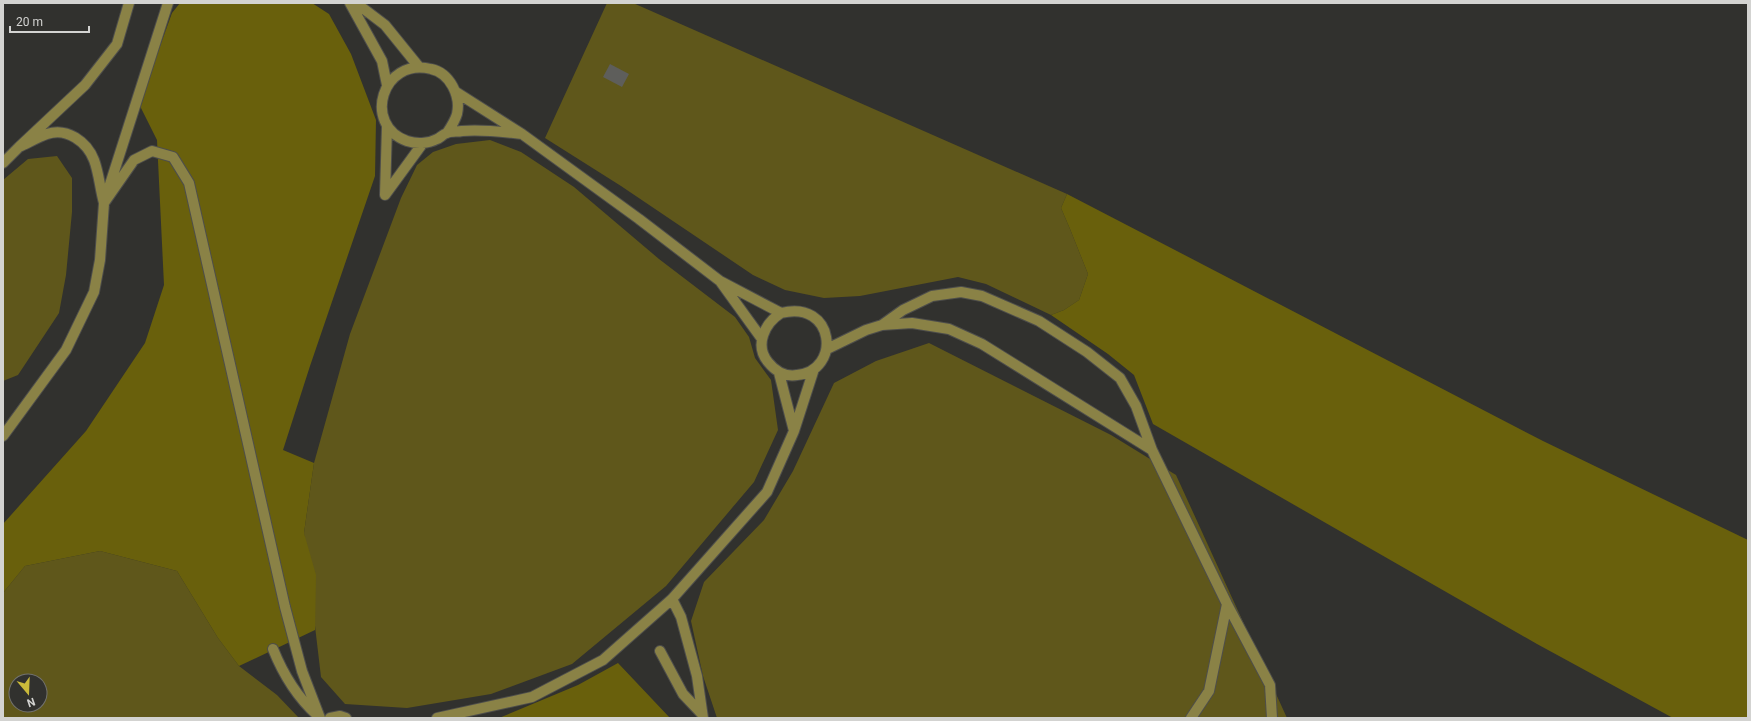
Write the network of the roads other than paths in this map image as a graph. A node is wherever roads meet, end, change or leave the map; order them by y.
1 (129, 3) edge
2 (168, 3) edge
3 (350, 3) edge
4 (356, 3) edge
5 (419, 67) junction
6 (387, 85) junction
7 (456, 92) junction
8 (387, 126) junction
9 (446, 132) junction
10 (522, 134) junction
11 (423, 143) junction
12 (19, 148) junction
13 (3, 163) edge
14 (104, 203) junction
15 (720, 281) junction
16 (781, 313) junction
17 (882, 325) junction
18 (762, 339) junction
19 (827, 349) junction
20 (814, 369) junction
21 (779, 373) junction
22 (794, 431) junction
23 (3, 436) edge
24 (1152, 450) junction
25 (672, 599) junction
26 (1227, 604) junction
27 (273, 649) dead end
28 (660, 651) dead end
29 (702, 716) edge
30 (319, 717) edge
31 (330, 718) edge
32 (346, 718) edge
33 (438, 718) edge
34 (1191, 718) edge
35 (1272, 718) edge

1 - 12 lane
2 - 14 lane
3 - 6 lane
4 - 5 lane
5 - 6 lane
5 - 7 lane
6 - 8 lane
7 - 9 lane
7 - 10 lane
8 - 11 lane
8 - 11 lane
9 - 10 lane
9 - 11 lane
10 - 15 lane
12 - 13 lane
12 - 14 lane
14 - 23 lane
14 - 30 lane
15 - 16 lane
15 - 18 lane
16 - 18 lane
16 - 19 lane
17 - 19 lane
17 - 24 lane
17 - 24 lane
18 - 21 lane
19 - 20 lane
20 - 21 lane
20 - 22 lane
21 - 22 lane
22 - 25 lane
24 - 26 lane
25 - 29 lane
25 - 33 lane
26 - 34 lane
26 - 35 lane
27 - 30 lane
28 - 29 lane
31 - 32 lane

